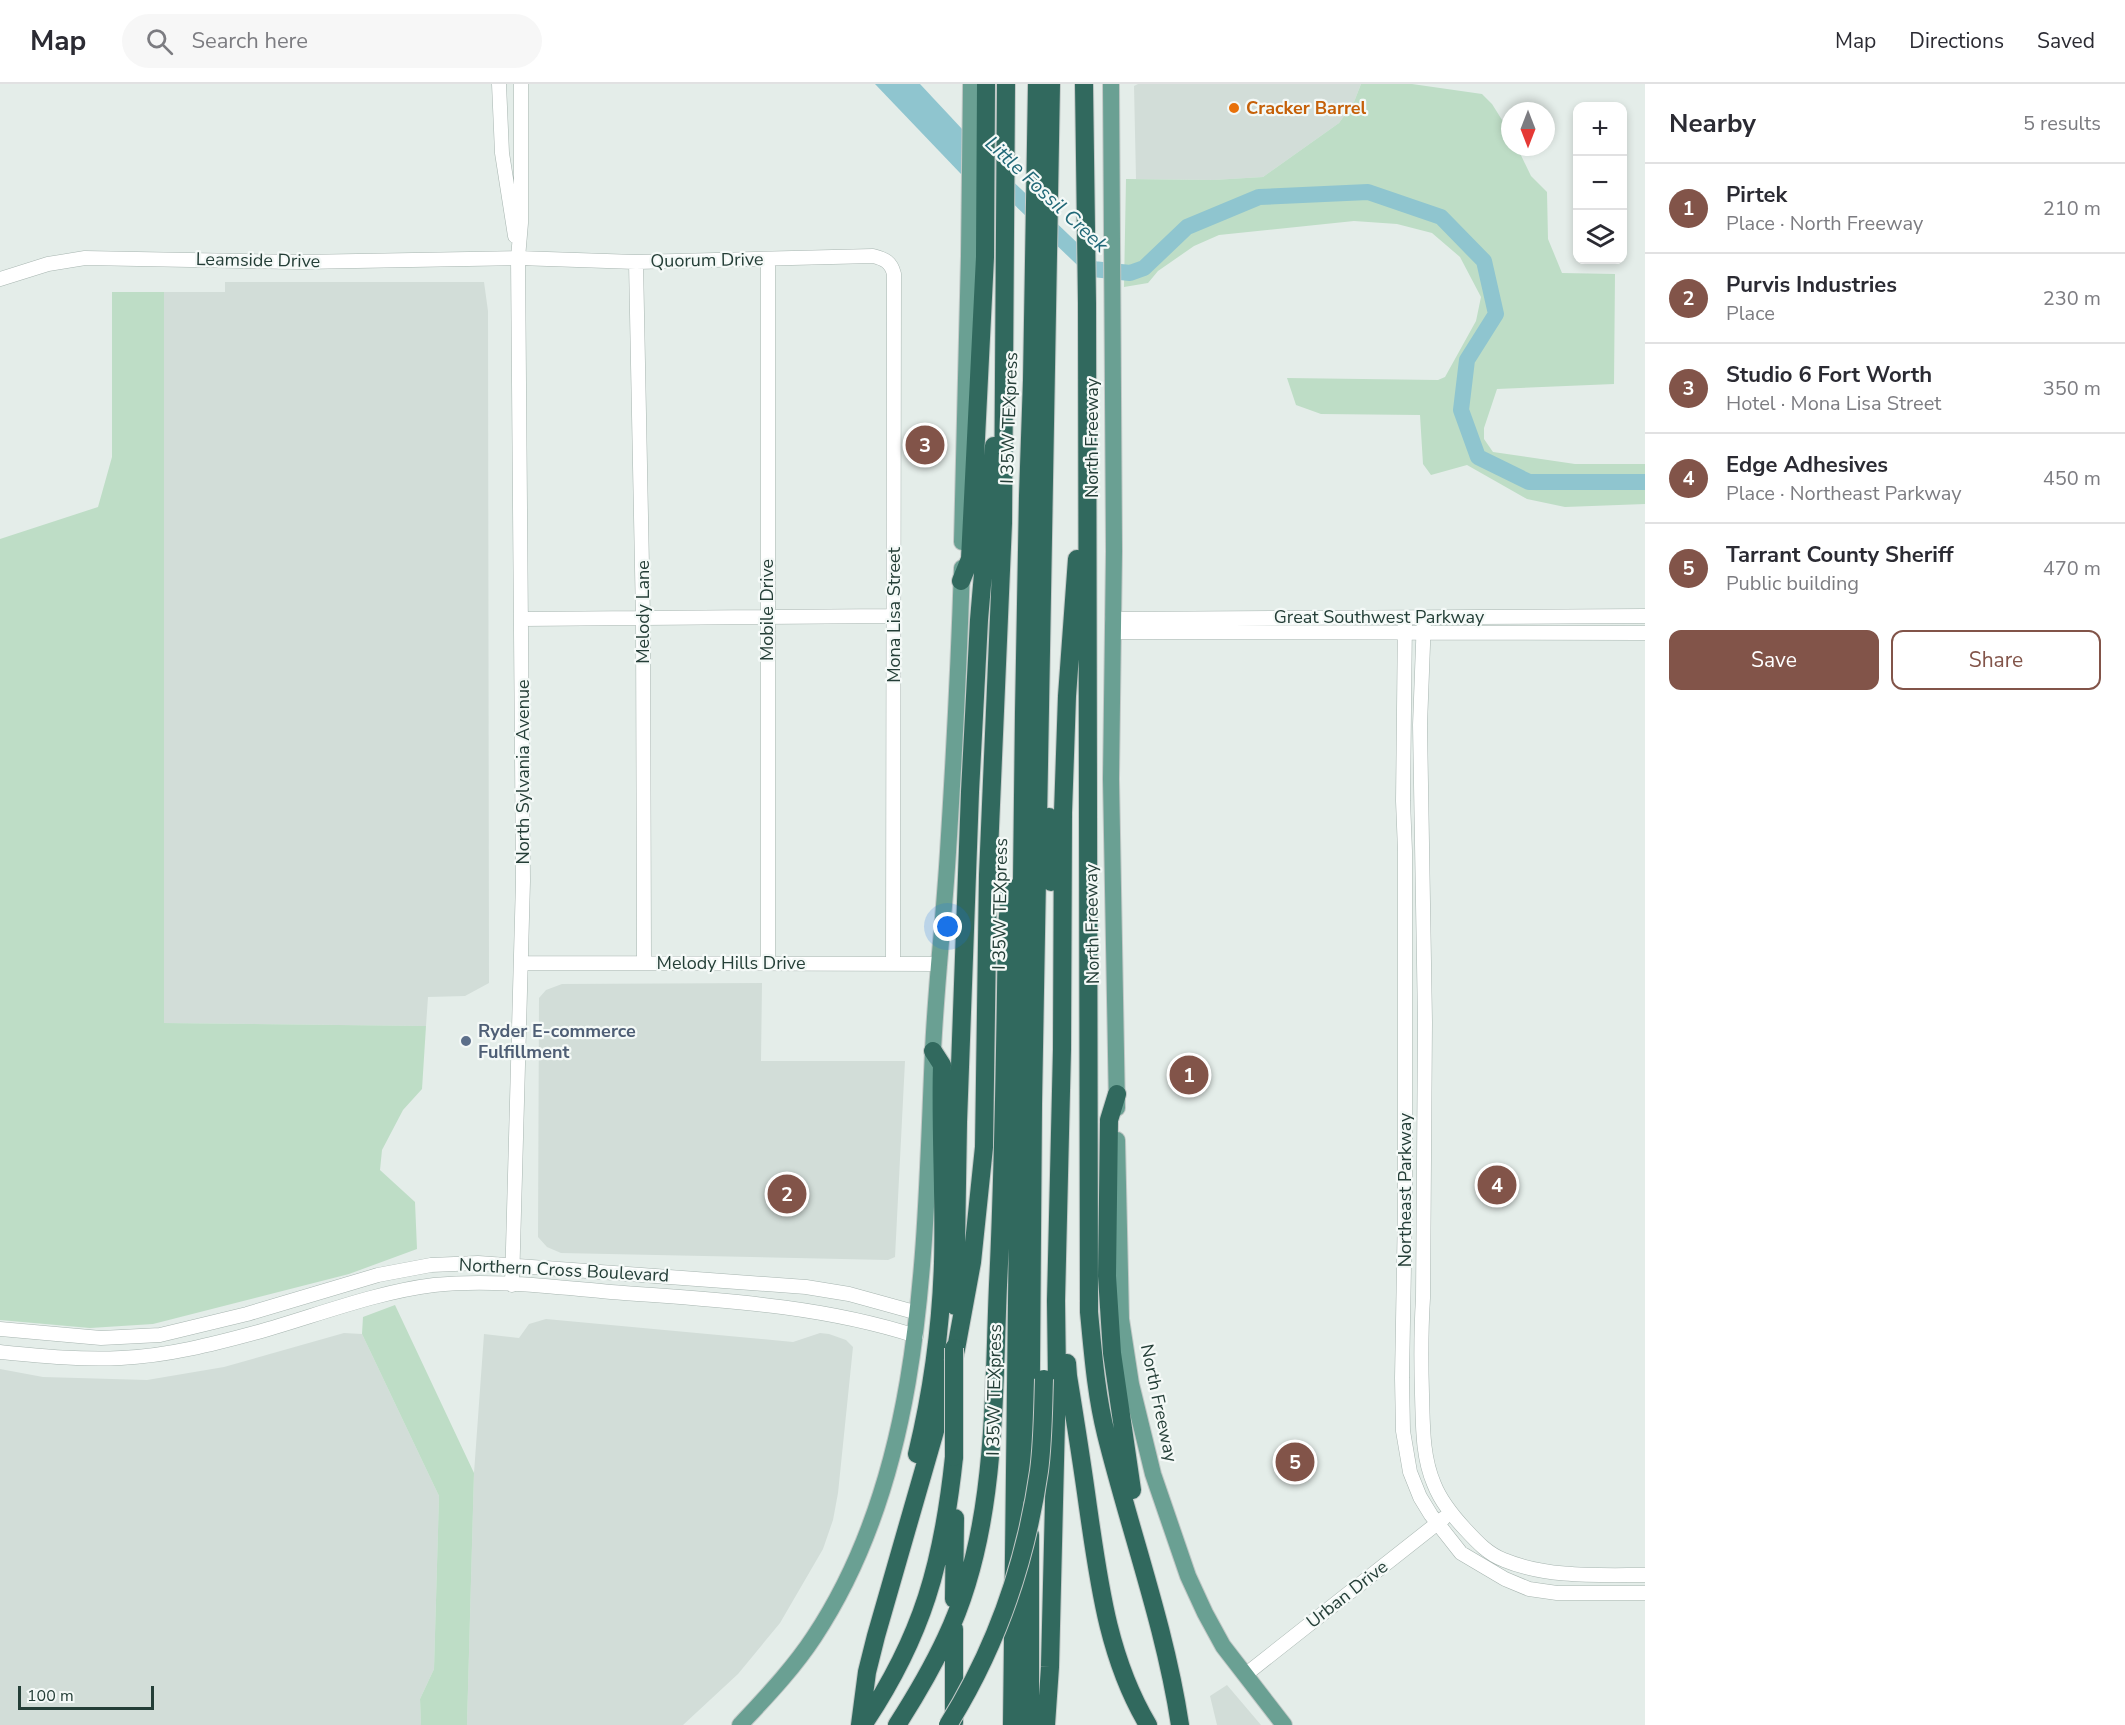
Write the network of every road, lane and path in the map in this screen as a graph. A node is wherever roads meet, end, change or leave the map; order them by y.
1 (499, 84) edge
2 (521, 84) edge
3 (971, 84) edge
4 (986, 84) edge
5 (1006, 84) edge
6 (1037, 84) edge
7 (1051, 84) edge
8 (1084, 84) edge
9 (1111, 84) edge
10 (522, 101) junction
11 (498, 102) junction
12 (518, 258) junction
13 (768, 259) junction
14 (636, 262) junction
15 (892, 266) joint
16 (0, 279) edge
17 (1087, 306) junction
18 (1005, 386) junction
19 (962, 581) junction
20 (1043, 591) junction
21 (767, 616) junction
22 (894, 616) junction
23 (1645, 616) edge
24 (643, 618) junction
25 (1405, 618) junction
26 (1424, 618) junction
27 (522, 619) junction
28 (1112, 625) junction
29 (1405, 632) junction
30 (1425, 632) junction
31 (1645, 633) edge
32 (1023, 780) junction
33 (1422, 800) junction
34 (1403, 801) junction
35 (768, 962) junction
36 (522, 963) junction
37 (644, 963) junction
38 (893, 963) junction
39 (940, 964) junction
40 (933, 1051) junction
41 (1117, 1094) junction
42 (1405, 1120) junction
43 (1424, 1121) junction
44 (1060, 1146) junction
45 (513, 1265) junction
46 (698, 1278) junction
47 (513, 1285) junction
48 (694, 1298) junction
49 (1423, 1298) junction
50 (1404, 1299) junction
51 (918, 1313) junction
52 (0, 1329) edge
53 (916, 1336) junction
54 (101, 1338) junction
55 (0, 1352) edge
56 (104, 1358) junction
57 (954, 1457) junction
58 (915, 1503) junction
59 (1450, 1512) junction
60 (1437, 1523) junction
61 (1131, 1525) junction
62 (1645, 1575) edge
63 (1645, 1593) edge
64 (1245, 1675) junction
65 (1179, 1717) edge
66 (741, 1725) edge
67 (861, 1725) edge
68 (897, 1725) edge
69 (948, 1725) edge
70 (954, 1725) edge
71 (1012, 1725) edge
72 (1030, 1725) edge
73 (1046, 1725) edge
74 (1148, 1725) edge
75 (1284, 1725) edge

1 - 11 street, North Sylvania Avenue
2 - 10 street, North Sylvania Avenue
3 - 19 main road
4 - 19 highway
5 - 18 highway
6 - 32 highway, I 35W TEXpress
7 - 20 highway, I 35W TEXpress
8 - 17 highway, North Freeway
9 - 28 main road, North Freeway
10 - 11 street
10 - 12 street, North Sylvania Avenue
11 - 12 street, North Sylvania Avenue
12 - 14 street, Quorum Drive
12 - 16 street, Leamside Drive
12 - 27 street, North Sylvania Avenue
13 - 14 street, Quorum Drive
13 - 15 street, Quorum Drive
13 - 21 street, Mobile Drive
14 - 24 street, Melody Lane
15 - 22 street, Mona Lisa Street
17 - 44 highway
17 - 61 highway, North Freeway
18 - 57 highway, bridge
18 - 58 highway
19 - 39 main road
20 - 69 highway, bridge
20 - 72 highway, I 35W TEXpress
21 - 22 street
21 - 24 street
21 - 35 street, Mobile Drive
22 - 38 street, Mona Lisa Street
23 - 26 street, Great Southwest Parkway
24 - 27 street
24 - 37 street, Melody Lane
25 - 26 street, Great Southwest Parkway
25 - 28 street, Great Southwest Parkway
25 - 29 street, Northeast Parkway
26 - 30 street, Northeast Parkway
27 - 36 street, North Sylvania Avenue
28 - 29 street, Great Southwest Parkway
28 - 41 main road, North Freeway
29 - 30 street, Great Southwest Parkway
29 - 34 street, Northeast Parkway
30 - 31 street, Great Southwest Parkway
30 - 33 street, Northeast Parkway
32 - 68 highway
32 - 71 highway, I 35W TEXpress
33 - 34 street
33 - 43 street, Northeast Parkway
34 - 42 street, Northeast Parkway
35 - 37 street, Melody Hills Drive
35 - 38 street, Melody Hills Drive
36 - 37 street, Melody Hills Drive
36 - 45 street, North Sylvania Avenue
38 - 39 street, Melody Hills Drive
39 - 40 main road
40 - 51 main road
40 - 58 highway
41 - 61 highway
41 - 64 main road, North Freeway
42 - 43 street
42 - 50 street, Northeast Parkway
43 - 49 street, Northeast Parkway
44 - 73 highway
44 - 74 highway
45 - 46 street, Northern Cross Boulevard
45 - 47 street, North Sylvania Avenue
45 - 54 street, Northern Cross Boulevard
46 - 48 street
46 - 51 street, Northern Cross Boulevard
47 - 48 street, Northern Cross Boulevard
47 - 56 street, Northern Cross Boulevard
48 - 53 street, Northern Cross Boulevard
49 - 50 street
49 - 59 street, Northeast Parkway
50 - 60 street, Northeast Parkway
51 - 53 main road
52 - 54 street, Northern Cross Boulevard
53 - 66 main road
54 - 56 street
55 - 56 street, Northern Cross Boulevard
57 - 67 highway
57 - 70 highway, bridge
58 - 67 highway
59 - 60 street, Urban Drive
59 - 62 street, Northeast Parkway
60 - 63 street, Northeast Parkway
60 - 64 street, Urban Drive
61 - 65 highway, North Freeway
64 - 75 main road, North Freeway

